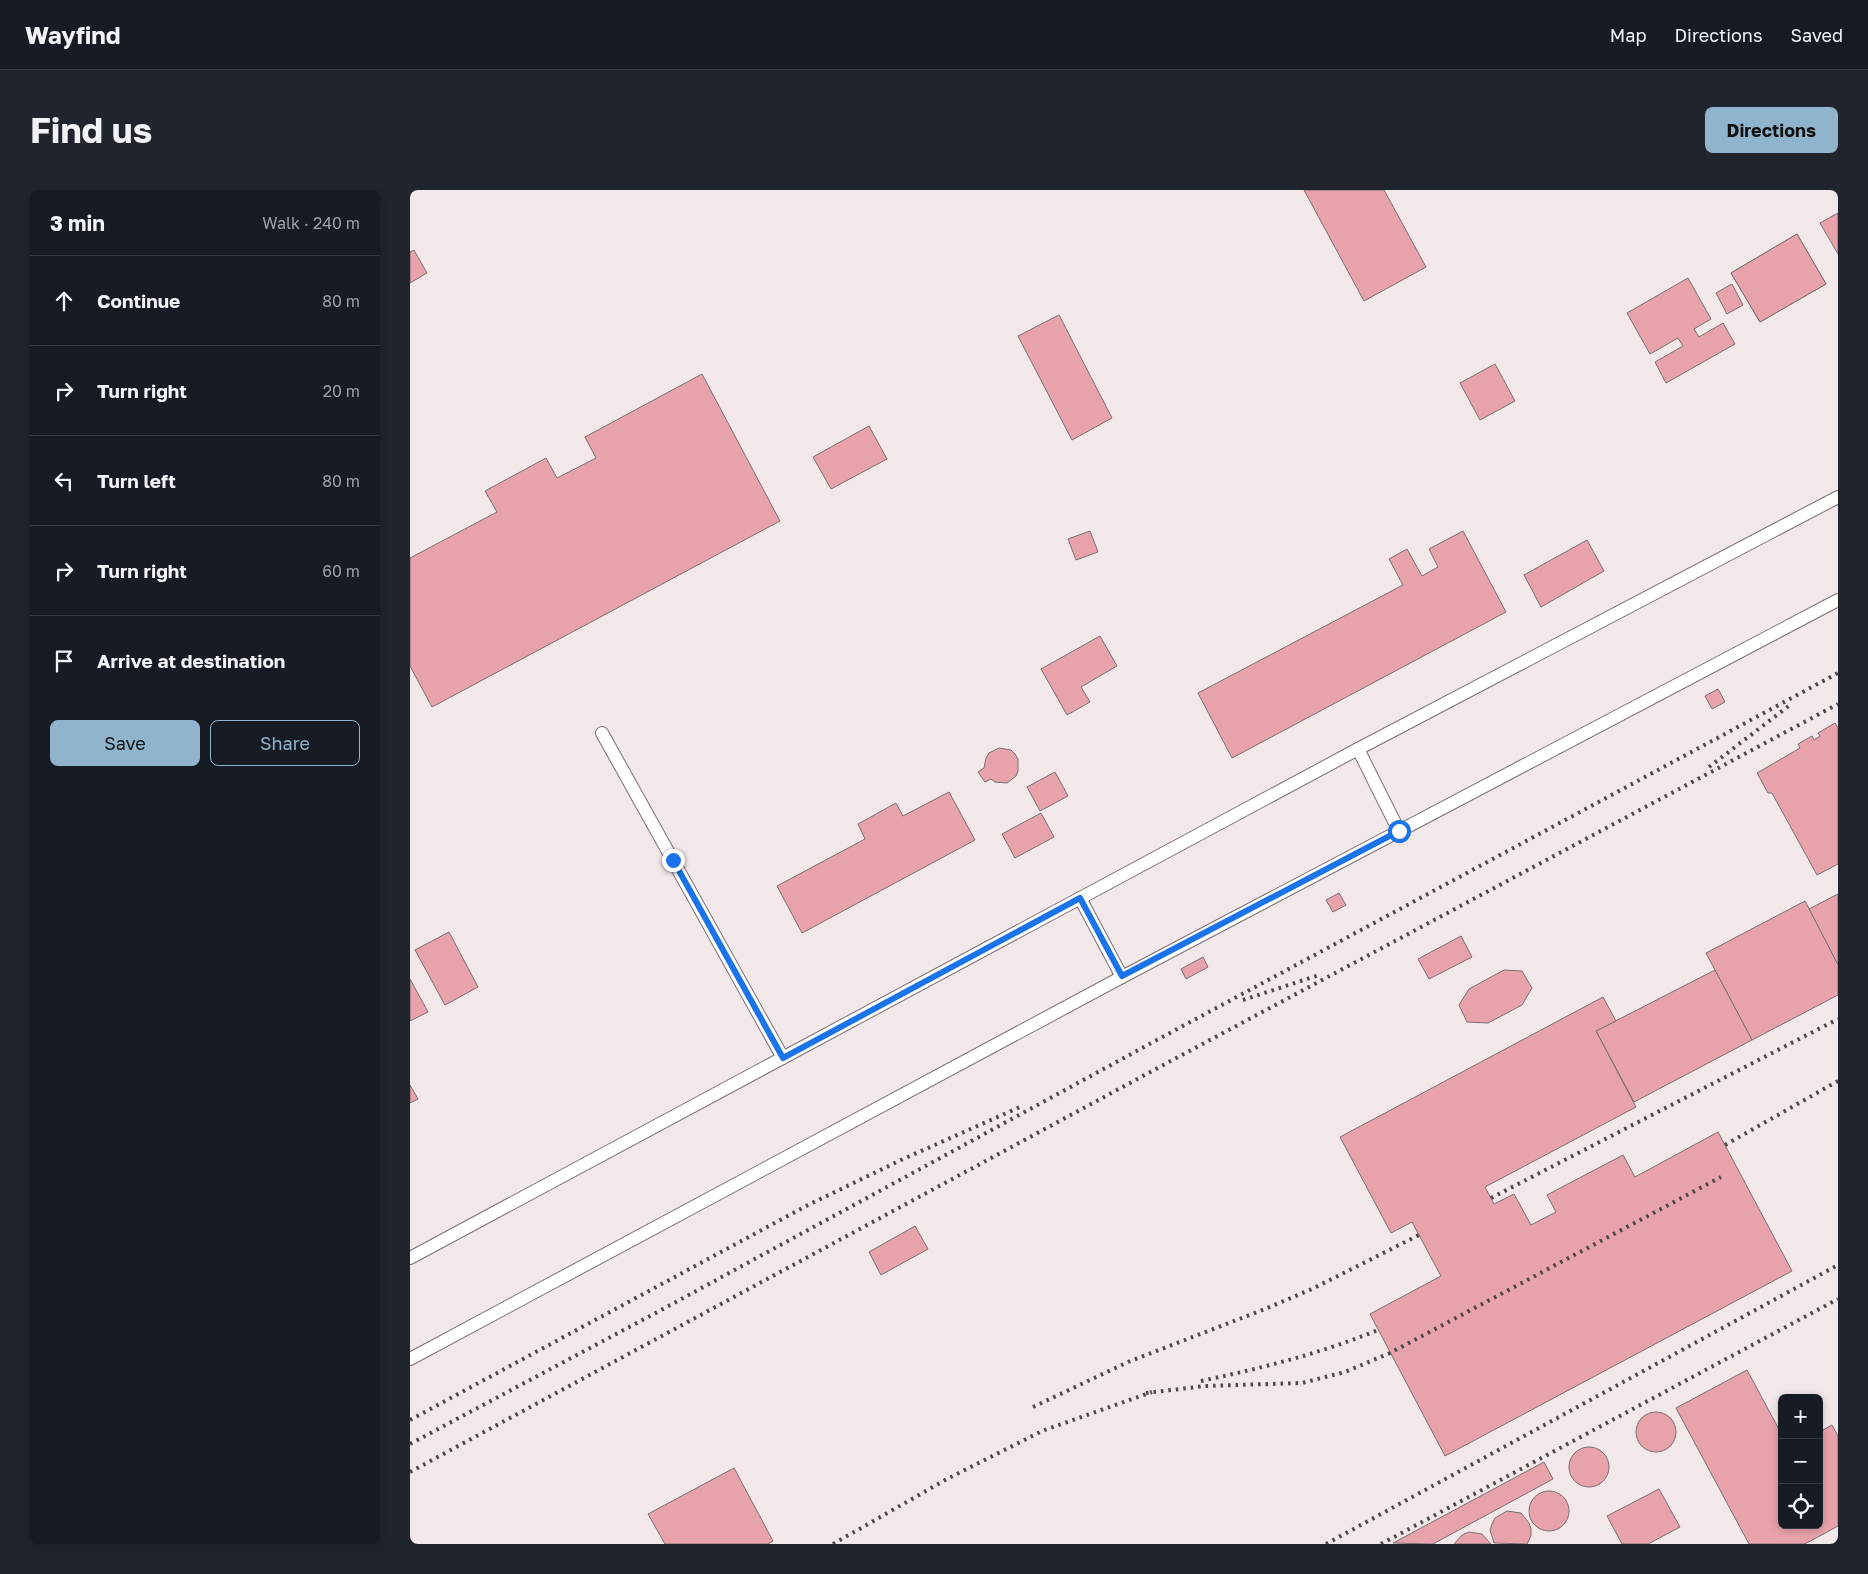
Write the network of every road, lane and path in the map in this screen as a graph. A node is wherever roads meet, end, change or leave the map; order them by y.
1 (1838, 497) edge
2 (1838, 600) edge
3 (602, 733) dead end
4 (1358, 749) junction
5 (1399, 831) junction
6 (1080, 898) junction
7 (1122, 976) junction
8 (783, 1058) junction
9 (410, 1258) edge
10 (410, 1359) edge

1 - 4 lane
2 - 5 lane
3 - 8 lane
4 - 5 lane
4 - 6 lane
5 - 7 lane
6 - 7 lane
6 - 8 lane
7 - 10 lane
8 - 9 lane

